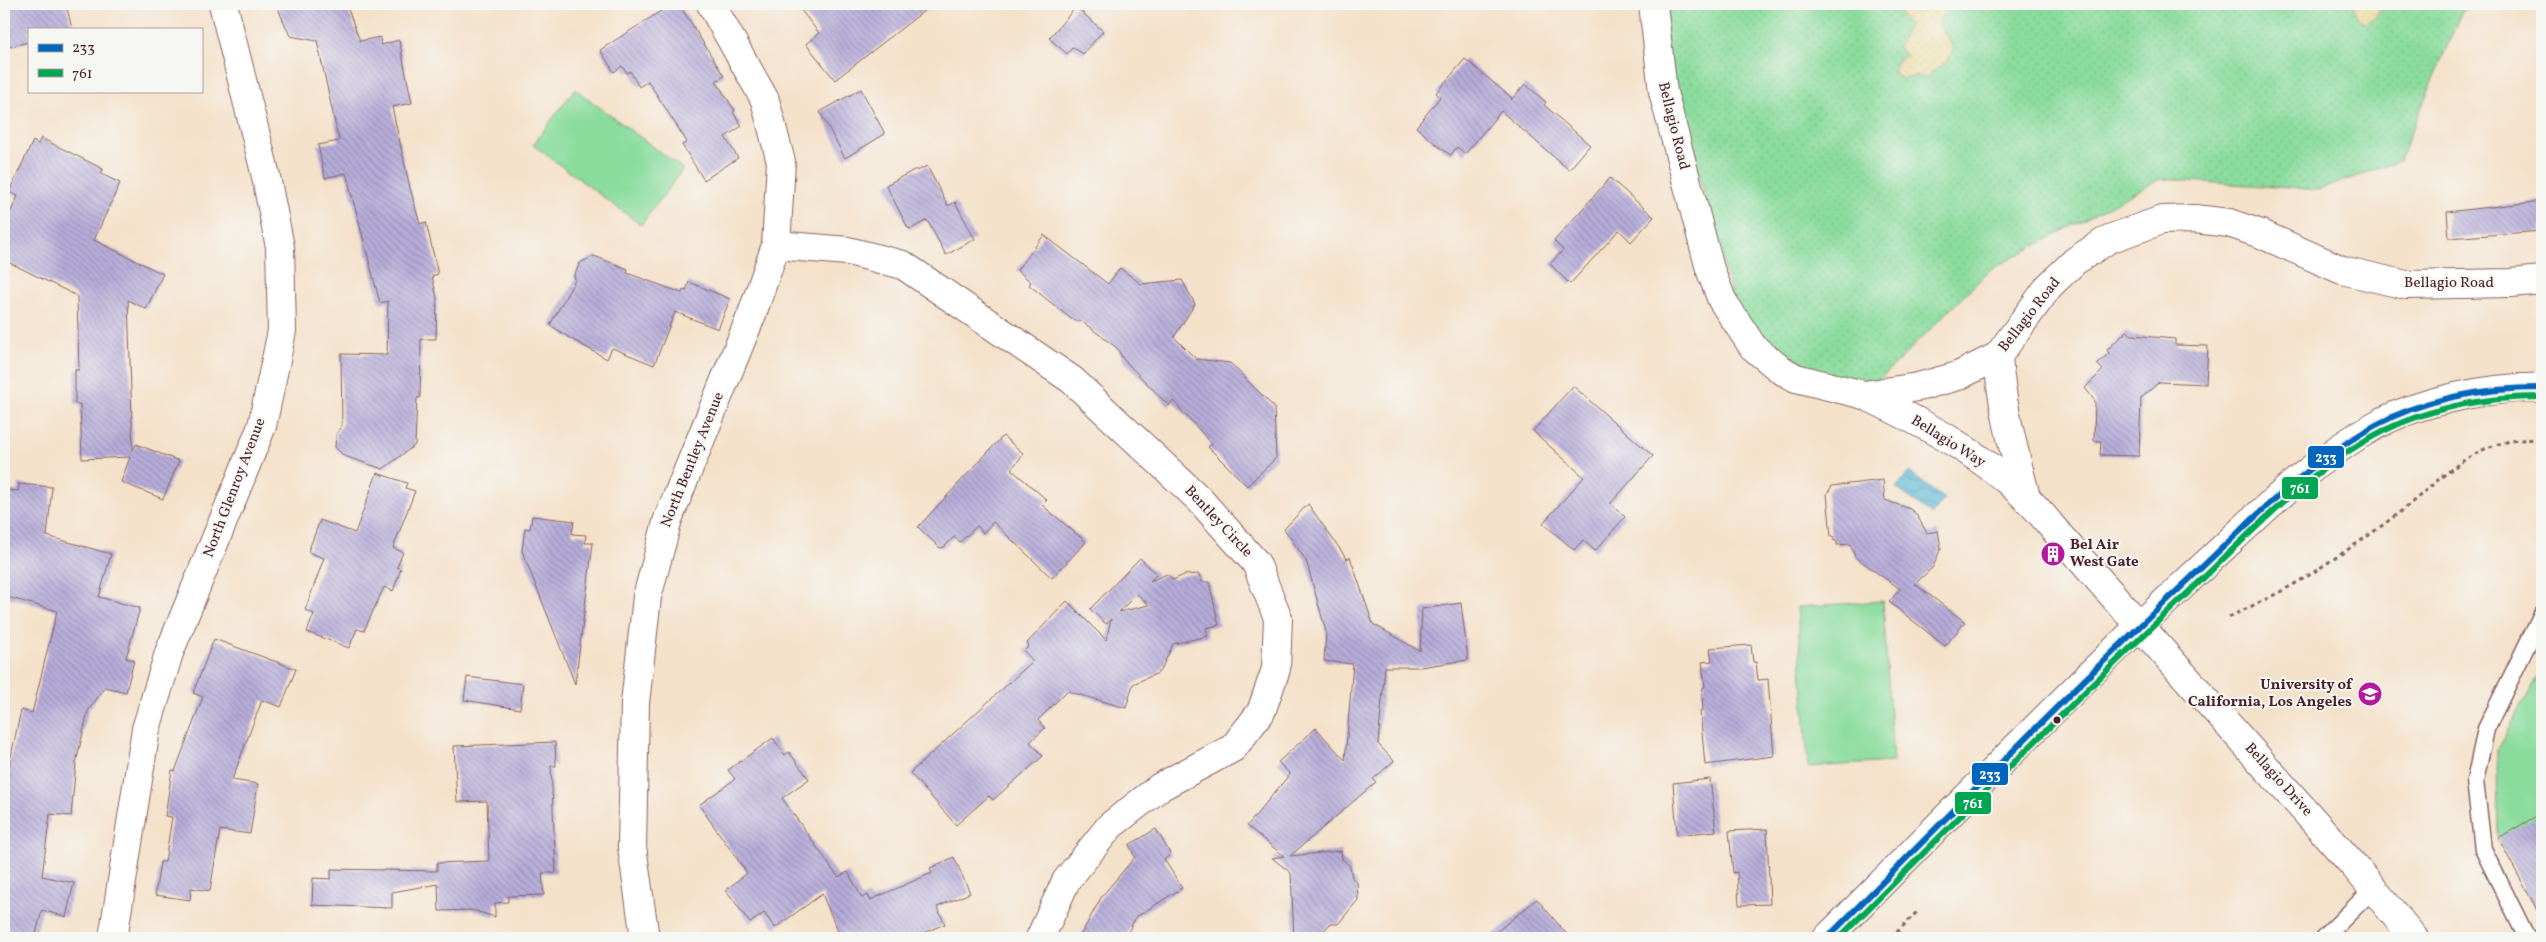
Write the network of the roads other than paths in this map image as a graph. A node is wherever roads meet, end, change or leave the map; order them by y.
1 (223, 4) edge
2 (711, 4) edge
3 (1653, 4) edge
4 (776, 245) junction
5 (2542, 280) edge
6 (1998, 356) junction
7 (2542, 388) edge
8 (1864, 395) junction
9 (2026, 497) junction
10 (2542, 614) edge
11 (2140, 625) junction
12 (2374, 888) junction
13 (113, 938) edge
14 (645, 938) edge
15 (1040, 938) edge
16 (1827, 938) edge
17 (2324, 938) edge
18 (2414, 938) edge
19 (2527, 938) edge

1 - 13 street, North Glenroy Avenue
2 - 4 street, North Bentley Avenue
3 - 8 street, Bellagio Road
4 - 14 street, North Bentley Avenue
4 - 15 street, Bentley Circle
5 - 6 street, Bellagio Road
6 - 8 street, Bellagio Road
6 - 9 street, Bellagio Way
7 - 11 street
8 - 9 street, Bellagio Way
9 - 11 street, Bellagio Way
10 - 19 lane
11 - 12 street, Bellagio Drive
11 - 16 street
12 - 17 lane
12 - 18 street, Bellagio Drive

